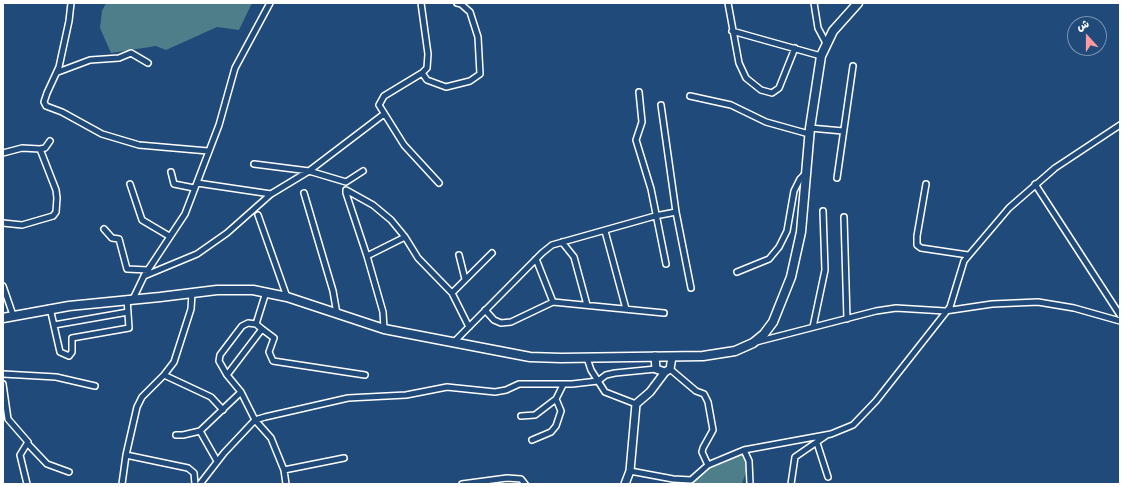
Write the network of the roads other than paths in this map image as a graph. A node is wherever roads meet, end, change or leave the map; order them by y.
1 (71, 3) edge
2 (270, 3) edge
3 (421, 3) edge
4 (457, 3) edge
5 (728, 3) edge
6 (814, 3) edge
7 (858, 3) edge
8 (732, 31) junction
9 (826, 43) junction
10 (795, 48) junction
11 (821, 56) junction
12 (148, 63) dead end
13 (853, 66) dead end
14 (58, 72) junction
15 (422, 73) junction
16 (638, 92) dead end
17 (690, 96) dead end
18 (661, 105) dead end
19 (384, 114) junction
20 (1120, 126) edge
21 (810, 131) junction
22 (843, 131) junction
23 (50, 141) dead end
24 (40, 149) junction
25 (208, 151) junction
26 (3, 153) edge
27 (254, 164) dead end
28 (309, 171) junction
29 (363, 171) dead end
30 (171, 172) dead end
31 (806, 172) junction
32 (837, 178) dead end
33 (197, 182) junction
34 (439, 183) dead end
35 (130, 184) dead end
36 (926, 184) dead end
37 (1035, 184) junction
38 (194, 188) junction
39 (304, 192) dead end
40 (271, 194) junction
41 (823, 211) dead end
42 (676, 212) junction
43 (258, 215) dead end
44 (655, 216) junction
45 (844, 217) dead end
46 (3, 223) edge
47 (104, 229) dead end
48 (605, 231) junction
49 (169, 236) junction
50 (405, 237) junction
51 (562, 242) junction
52 (492, 253) dead end
53 (459, 255) dead end
54 (367, 256) junction
55 (968, 256) junction
56 (536, 259) junction
57 (666, 264) dead end
58 (148, 270) junction
59 (737, 272) dead end
60 (144, 276) junction
61 (465, 279) junction
62 (3, 286) edge
63 (691, 288) dead end
64 (266, 292) junction
65 (452, 293) junction
66 (192, 294) junction
67 (287, 297) junction
68 (130, 299) junction
69 (553, 302) junction
70 (587, 305) junction
71 (50, 308) junction
72 (485, 310) junction
73 (626, 310) junction
74 (946, 311) junction
75 (128, 312) junction
76 (664, 313) dead end
77 (337, 314) junction
78 (13, 315) junction
79 (1120, 315) edge
80 (3, 318) edge
81 (847, 319) junction
82 (1120, 321) edge
83 (54, 324) junction
84 (256, 324) junction
85 (469, 327) junction
86 (814, 327) junction
87 (262, 329) junction
88 (384, 329) junction
89 (453, 343) junction
90 (753, 343) junction
91 (656, 356) junction
92 (672, 357) junction
93 (587, 358) junction
94 (656, 369) junction
95 (667, 370) junction
96 (3, 374) edge
97 (164, 375) junction
98 (227, 375) junction
99 (365, 375) dead end
100 (598, 381) junction
101 (3, 384) edge
102 (563, 385) junction
103 (95, 386) dead end
104 (242, 392) junction
105 (556, 399) junction
106 (636, 404) junction
107 (222, 410) junction
108 (521, 416) dead end
109 (255, 420) junction
110 (200, 431) junction
111 (176, 435) dead end
112 (827, 435) junction
113 (532, 440) dead end
114 (817, 443) junction
115 (28, 444) junction
116 (744, 450) junction
117 (126, 456) junction
118 (344, 458) dead end
119 (217, 461) junction
120 (708, 465) junction
121 (284, 470) junction
122 (630, 471) junction
123 (69, 472) dead end
124 (828, 477) dead end
125 (673, 482) edge
126 (284, 483) edge
127 (27, 484) edge
128 (122, 484) edge
129 (195, 484) edge
130 (200, 484) edge
131 (462, 484) edge
132 (525, 484) edge
133 (625, 484) edge
134 (750, 484) edge
135 (791, 484) edge

1 - 14 street
2 - 25 street
3 - 15 street
4 - 15 street
5 - 8 street
6 - 9 street
7 - 9 main road
8 - 10 street
8 - 10 street
9 - 11 main road
10 - 11 street
11 - 21 main road
12 - 14 street
13 - 22 street
14 - 25 street
15 - 19 street
16 - 44 street
17 - 21 street
18 - 42 street
19 - 28 street
19 - 34 street
20 - 37 street
21 - 22 street
21 - 31 main road
22 - 32 street
23 - 24 street
24 - 26 street
24 - 46 street
25 - 33 street
27 - 28 street
28 - 29 street
28 - 40 street
30 - 38 street
31 - 59 street
31 - 90 main road
33 - 38 street
33 - 40 street
35 - 49 street
36 - 55 street
37 - 55 street
37 - 79 street
38 - 49 street
39 - 77 street
40 - 60 street
41 - 86 street
42 - 44 street
42 - 63 street
43 - 67 street
44 - 48 street
44 - 57 street
45 - 81 street
47 - 58 street
48 - 51 street
48 - 73 street
49 - 58 street
50 - 54 street
50 - 54 street
50 - 65 street
51 - 56 street
51 - 70 street
52 - 61 street
53 - 61 street
54 - 88 street
55 - 74 street
56 - 69 street
56 - 72 street
58 - 60 street
60 - 68 street
61 - 65 street
62 - 78 street
64 - 66 main road
64 - 67 main road
64 - 84 street
65 - 85 street
66 - 68 main road
66 - 97 street
67 - 77 main road
68 - 71 main road
68 - 75 street
69 - 70 street
69 - 72 street
70 - 73 street
71 - 78 main road
71 - 83 street
72 - 85 street
73 - 76 street
74 - 81 street
74 - 82 street
74 - 112 street
75 - 83 street
75 - 83 street
77 - 88 main road
78 - 80 main road
81 - 86 street
84 - 87 street
84 - 98 street
85 - 89 street
86 - 90 street
87 - 98 street
87 - 99 street
88 - 89 main road
89 - 93 main road
90 - 92 main road
91 - 92 main road
91 - 93 main road
91 - 94 street
92 - 95 street
93 - 100 street
94 - 95 street
94 - 100 street
95 - 106 street
95 - 120 street
96 - 103 street
97 - 107 street
97 - 117 street
98 - 104 street
100 - 102 street
100 - 106 street
101 - 115 street
102 - 105 street
102 - 109 street
104 - 107 street
104 - 109 street
105 - 108 street
105 - 113 street
106 - 122 street
107 - 110 street
109 - 119 street
109 - 121 street
110 - 111 street
110 - 119 street
112 - 114 street
112 - 116 street
114 - 124 street
114 - 135 street
115 - 123 street
115 - 127 street
116 - 120 street
116 - 134 street
117 - 128 street
117 - 129 street
118 - 121 street
119 - 130 street
120 - 125 street
121 - 126 street
122 - 125 street
122 - 133 street
131 - 132 street

